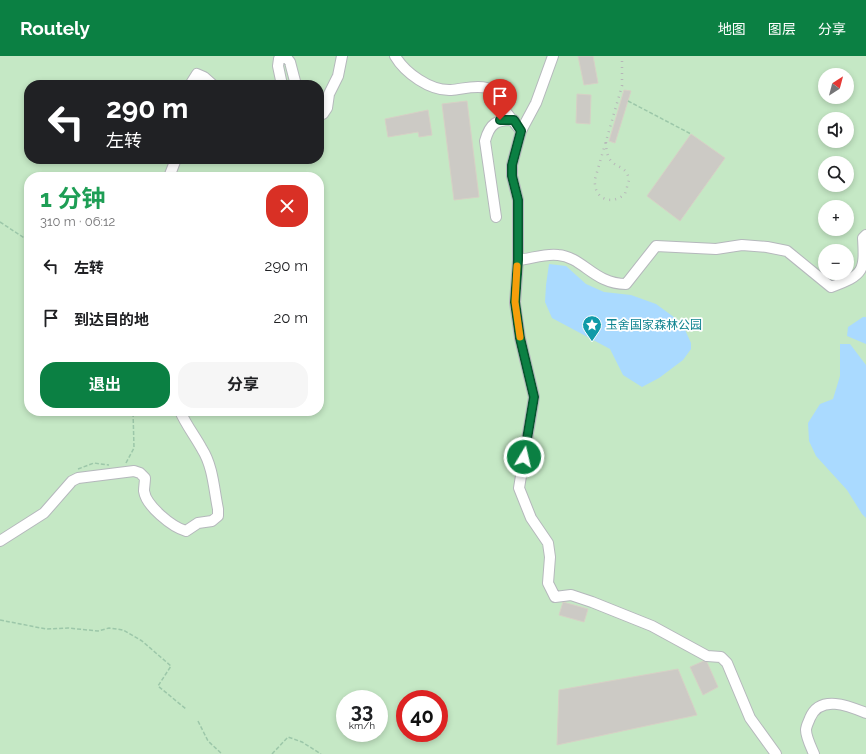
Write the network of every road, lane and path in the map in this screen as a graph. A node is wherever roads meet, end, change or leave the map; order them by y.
1 (342, 56) edge
2 (395, 56) edge
3 (553, 56) edge
4 (193, 80) edge
5 (207, 80) edge
6 (281, 80) edge
7 (295, 80) edge
8 (628, 101) dead end
9 (324, 112) edge
10 (514, 120) junction
11 (521, 131) junction
12 (691, 134) dead end
13 (496, 217) dead end
14 (0, 222) edge
15 (866, 236) edge
16 (24, 238) edge
17 (518, 260) junction
18 (182, 416) edge
19 (0, 541) edge
20 (0, 620) edge
21 (186, 709) dead end
22 (866, 713) edge
23 (198, 721) dead end
24 (222, 754) edge
25 (272, 754) edge
26 (321, 754) edge
27 (776, 754) edge
28 (814, 754) edge

1 - 9 street
2 - 10 street
3 - 11 street
4 - 5 street
6 - 7 street
8 - 12 path
10 - 11 street
10 - 13 street
11 - 17 street
14 - 16 path
15 - 17 street
17 - 27 street
18 - 19 street
20 - 21 path
22 - 28 street
23 - 24 path
25 - 26 path

